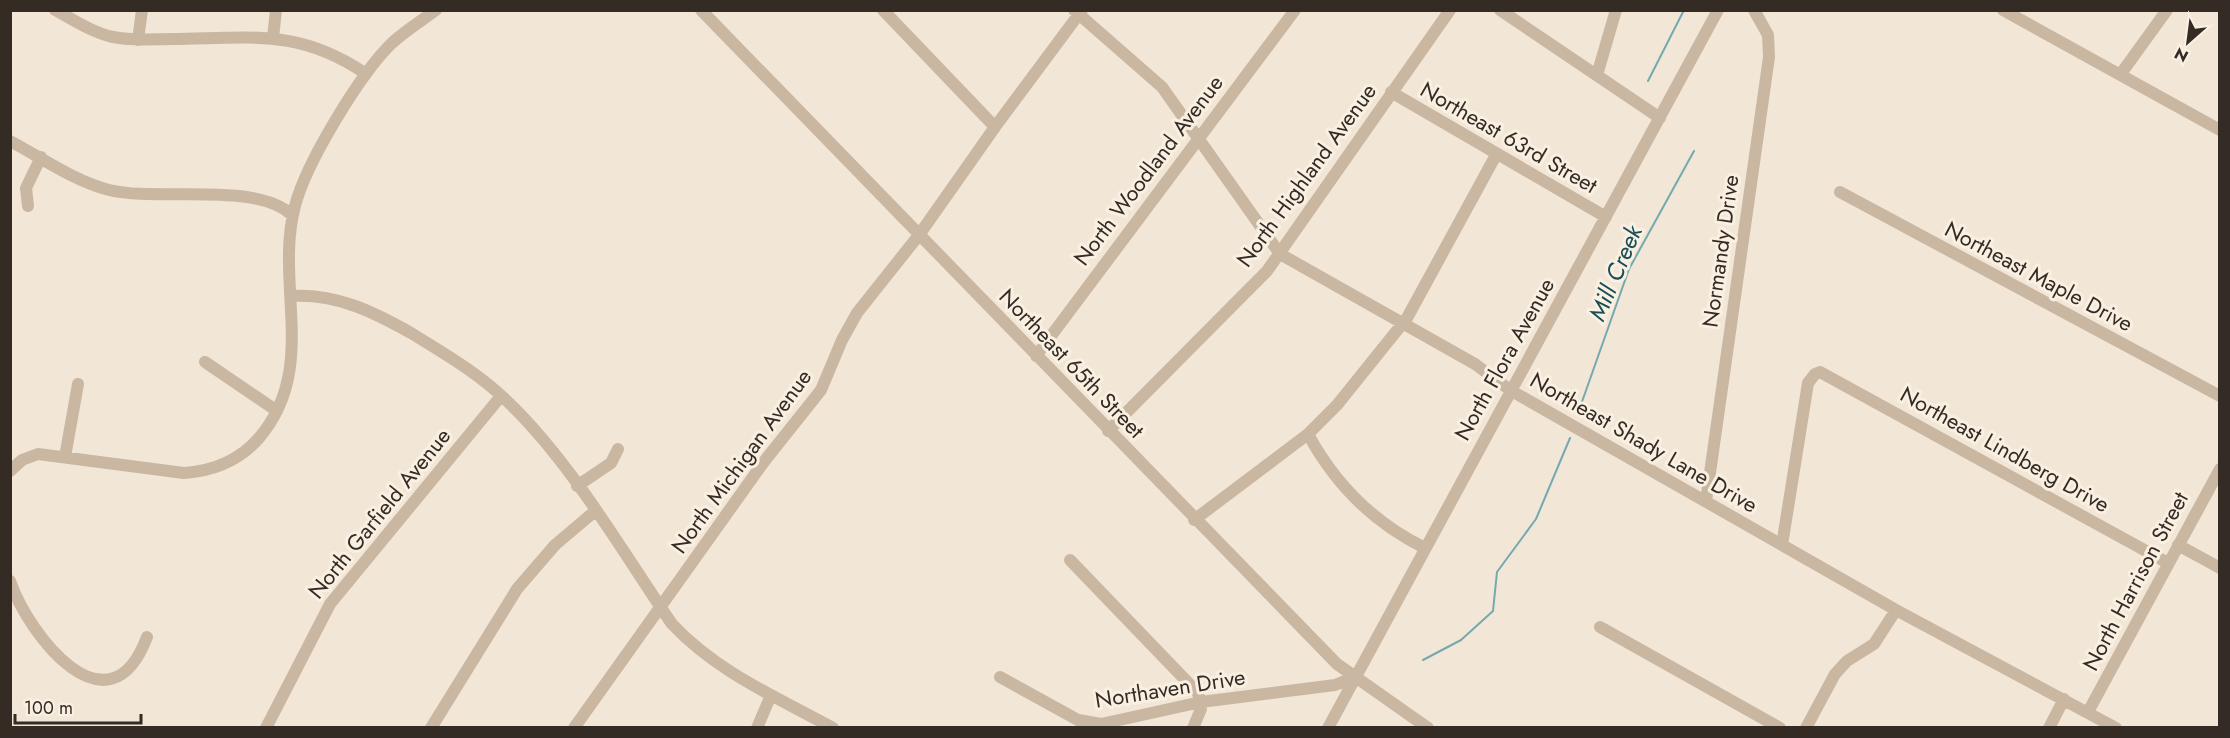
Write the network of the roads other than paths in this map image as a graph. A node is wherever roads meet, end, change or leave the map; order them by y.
1 (56, 10) edge
2 (142, 10) edge
3 (276, 10) edge
4 (436, 10) edge
5 (701, 10) edge
6 (883, 10) edge
7 (1295, 10) edge
8 (1450, 10) edge
9 (1500, 10) edge
10 (1616, 10) edge
11 (1718, 10) edge
12 (1754, 10) edge
13 (2167, 10) edge
14 (1078, 12) edge
15 (2009, 12) edge
16 (273, 38) junction
17 (138, 40) junction
18 (366, 74) junction
19 (1597, 75) junction
20 (2120, 75) junction
21 (1391, 92) junction
22 (1660, 117) junction
23 (995, 127) junction
24 (2220, 130) edge
25 (1198, 138) junction
26 (10, 141) edge
27 (1496, 155) junction
28 (41, 157) junction
29 (1840, 192) dead end
30 (28, 206) dead end
31 (292, 215) junction
32 (1606, 217) junction
33 (919, 235) junction
34 (1280, 254) junction
35 (292, 296) junction
36 (1404, 323) junction
37 (1036, 356) junction
38 (205, 362) dead end
39 (78, 384) dead end
40 (1510, 390) junction
41 (501, 396) junction
42 (2220, 396) edge
43 (277, 411) junction
44 (1108, 431) junction
45 (1308, 434) junction
46 (618, 449) dead end
47 (65, 457) junction
48 (2220, 469) edge
49 (10, 471) edge
50 (578, 486) junction
51 (1706, 501) junction
52 (594, 512) junction
53 (1194, 520) junction
54 (1782, 545) junction
55 (2178, 545) junction
56 (1425, 548) junction
57 (1070, 560) dead end
58 (2168, 563) junction
59 (2220, 568) edge
60 (10, 581) edge
61 (661, 609) junction
62 (1896, 610) junction
63 (1600, 627) dead end
64 (147, 637) dead end
65 (1000, 677) dead end
66 (1355, 677) junction
67 (771, 695) junction
68 (2064, 699) junction
69 (1201, 702) junction
70 (2088, 712) junction
71 (266, 728) edge
72 (431, 728) edge
73 (574, 728) edge
74 (757, 728) edge
75 (833, 728) edge
76 (1193, 728) edge
77 (1328, 728) edge
78 (1428, 728) edge
79 (1779, 728) edge
80 (1806, 728) edge
81 (2049, 728) edge
82 (2116, 728) edge

1 - 17 street
2 - 17 street
3 - 16 street
4 - 18 street
5 - 33 street, Northeast 65th Street
6 - 23 street
7 - 25 street, North Woodland Avenue
8 - 21 street, North Highland Avenue
9 - 19 street
10 - 19 street
11 - 22 street, North Flora Avenue
12 - 51 street, Normandy Drive
13 - 20 street
14 - 23 street, North Michigan Avenue
14 - 25 street, Northeast Shady Lane Drive
15 - 20 street
16 - 17 street
16 - 18 street
18 - 31 street
19 - 22 street
20 - 24 street
21 - 27 street, Northeast 63rd Street
21 - 34 street, North Highland Avenue
22 - 32 street, North Flora Avenue
23 - 33 street, North Michigan Avenue
25 - 34 street, Northeast Shady Lane Drive
25 - 37 street, North Woodland Avenue
26 - 28 street
27 - 32 street, Northeast 63rd Street
27 - 36 street
28 - 30 street
28 - 31 street
29 - 42 street, Northeast Maple Drive
31 - 35 street
32 - 40 street, North Flora Avenue
33 - 37 street, Northeast 65th Street
33 - 61 street, North Michigan Avenue
34 - 36 street, Northeast Shady Lane Drive
34 - 44 street, North Highland Avenue
35 - 41 street
35 - 43 street
36 - 40 street, Northeast Shady Lane Drive
36 - 45 street
37 - 44 street, Northeast 65th Street
38 - 43 street
39 - 47 street
40 - 51 street, Northeast Shady Lane Drive
40 - 56 street, North Flora Avenue
41 - 50 street
41 - 71 street, North Garfield Avenue
43 - 47 street
44 - 53 street, Northeast 65th Street
45 - 53 street
45 - 56 street
46 - 50 street
47 - 49 street
48 - 55 street, North Harrison Street
50 - 52 street
51 - 54 street, Northeast Shady Lane Drive
52 - 61 street
52 - 72 street
53 - 66 street, Northeast 65th Street
54 - 58 street, Northeast Lindberg Drive
54 - 62 street, Northeast Shady Lane Drive
55 - 58 street, North Harrison Street
55 - 59 street
56 - 66 street, North Flora Avenue
57 - 69 street
58 - 70 street, North Harrison Street
60 - 64 street
61 - 67 street
61 - 73 street, North Michigan Avenue
62 - 68 street, Northeast Shady Lane Drive
62 - 80 street
63 - 79 street
65 - 69 street, Northaven Drive
66 - 69 street, Northaven Drive
66 - 77 street, North Flora Avenue
66 - 78 street, Northeast 65th Street
67 - 74 street
67 - 75 street
68 - 70 street, Northeast Shady Lane Drive
68 - 81 street
69 - 76 street
70 - 82 street, Northeast Shady Lane Drive

